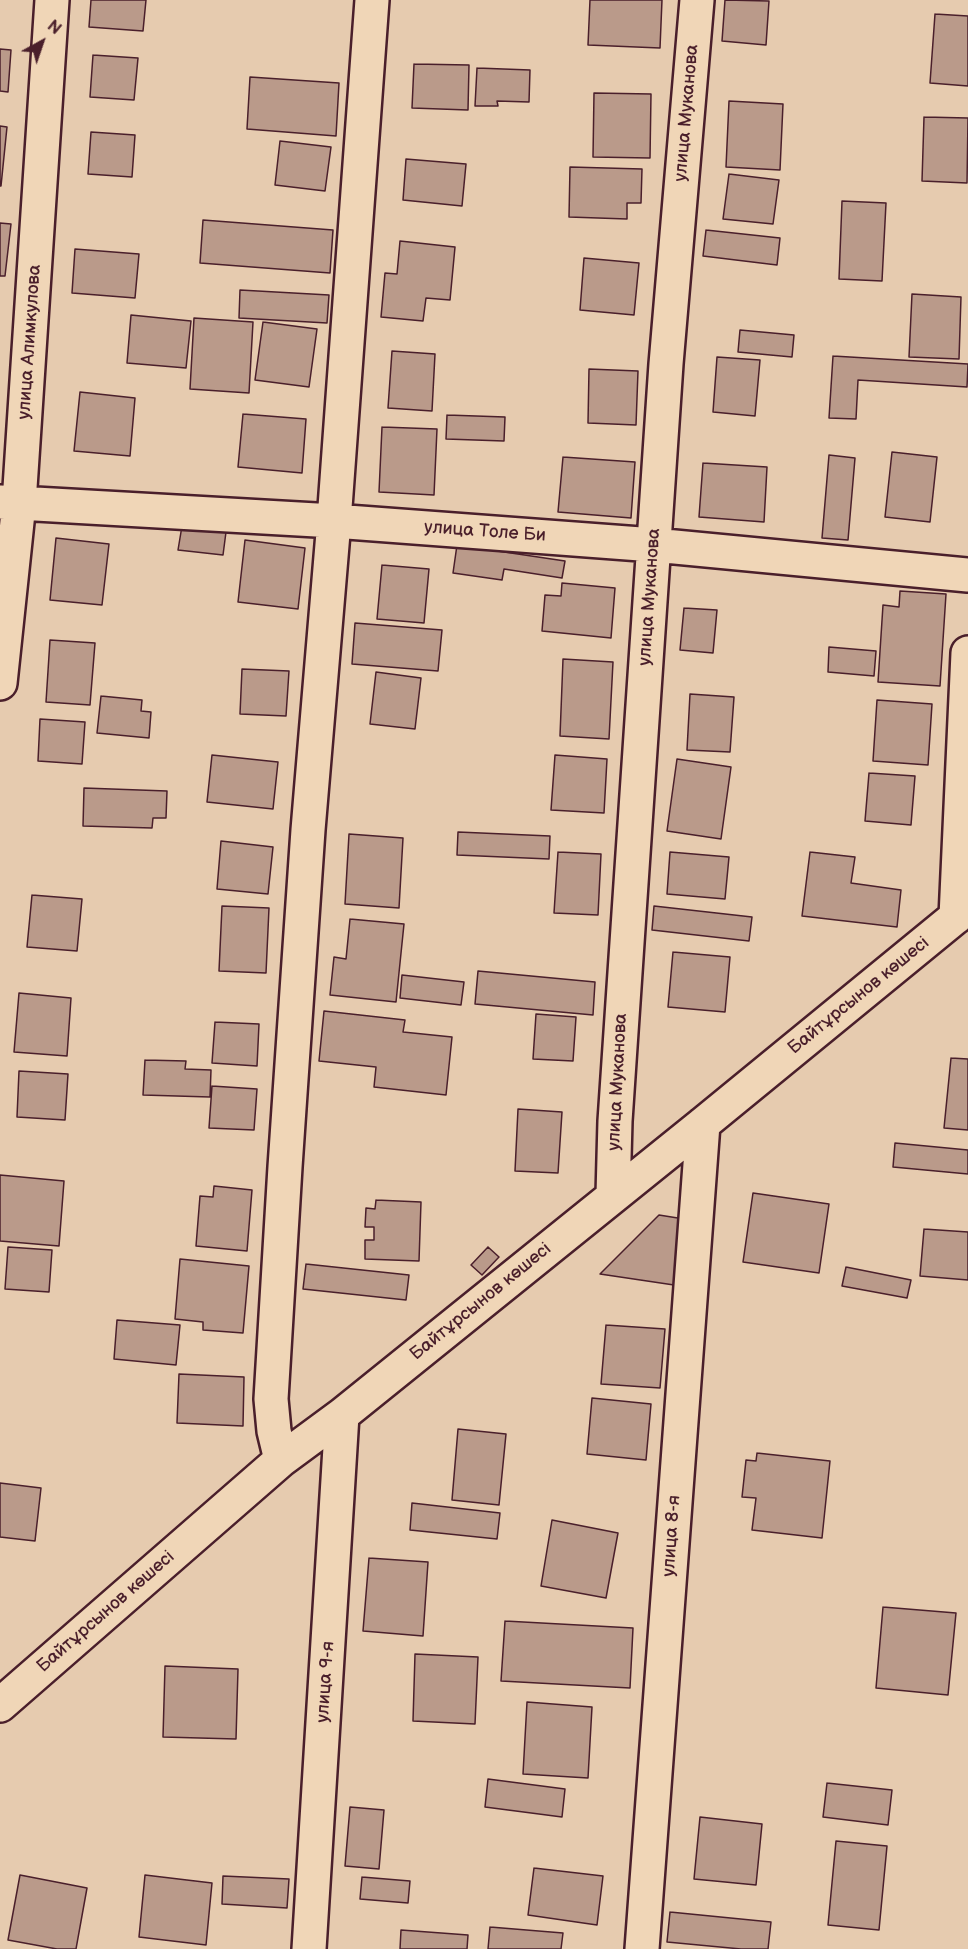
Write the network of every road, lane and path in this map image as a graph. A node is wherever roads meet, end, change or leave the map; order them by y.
1 (52, 0) edge
2 (372, 0) edge
3 (697, 0) edge
4 (9, 503) edge
5 (334, 520) junction
6 (654, 545) junction
7 (968, 575) edge
8 (968, 653) edge
9 (0, 683) edge
10 (962, 912) edge
11 (703, 1124) junction
12 (613, 1195) junction
13 (342, 1415) junction
14 (281, 1460) junction
15 (0, 1705) edge
16 (309, 1949) edge
17 (642, 1949) edge

1 - 4 street, улица Алимкулова
2 - 5 street
3 - 6 street, улица Муканова
4 - 5 street, улица Толе Би
4 - 9 street, улица Алимкулова
5 - 6 street, улица Толе Би
5 - 14 street
6 - 7 street, улица Толе Би
6 - 12 street, улица Муканова
8 - 10 street
10 - 11 street, Байтұрсынов көшесі
11 - 12 street, Байтұрсынов көшесі
11 - 17 street, улица 8-я
12 - 13 street, Байтұрсынов көшесі
13 - 14 street, Байтұрсынов көшесі
13 - 16 street, улица 9-я
14 - 15 street, Байтұрсынов көшесі

